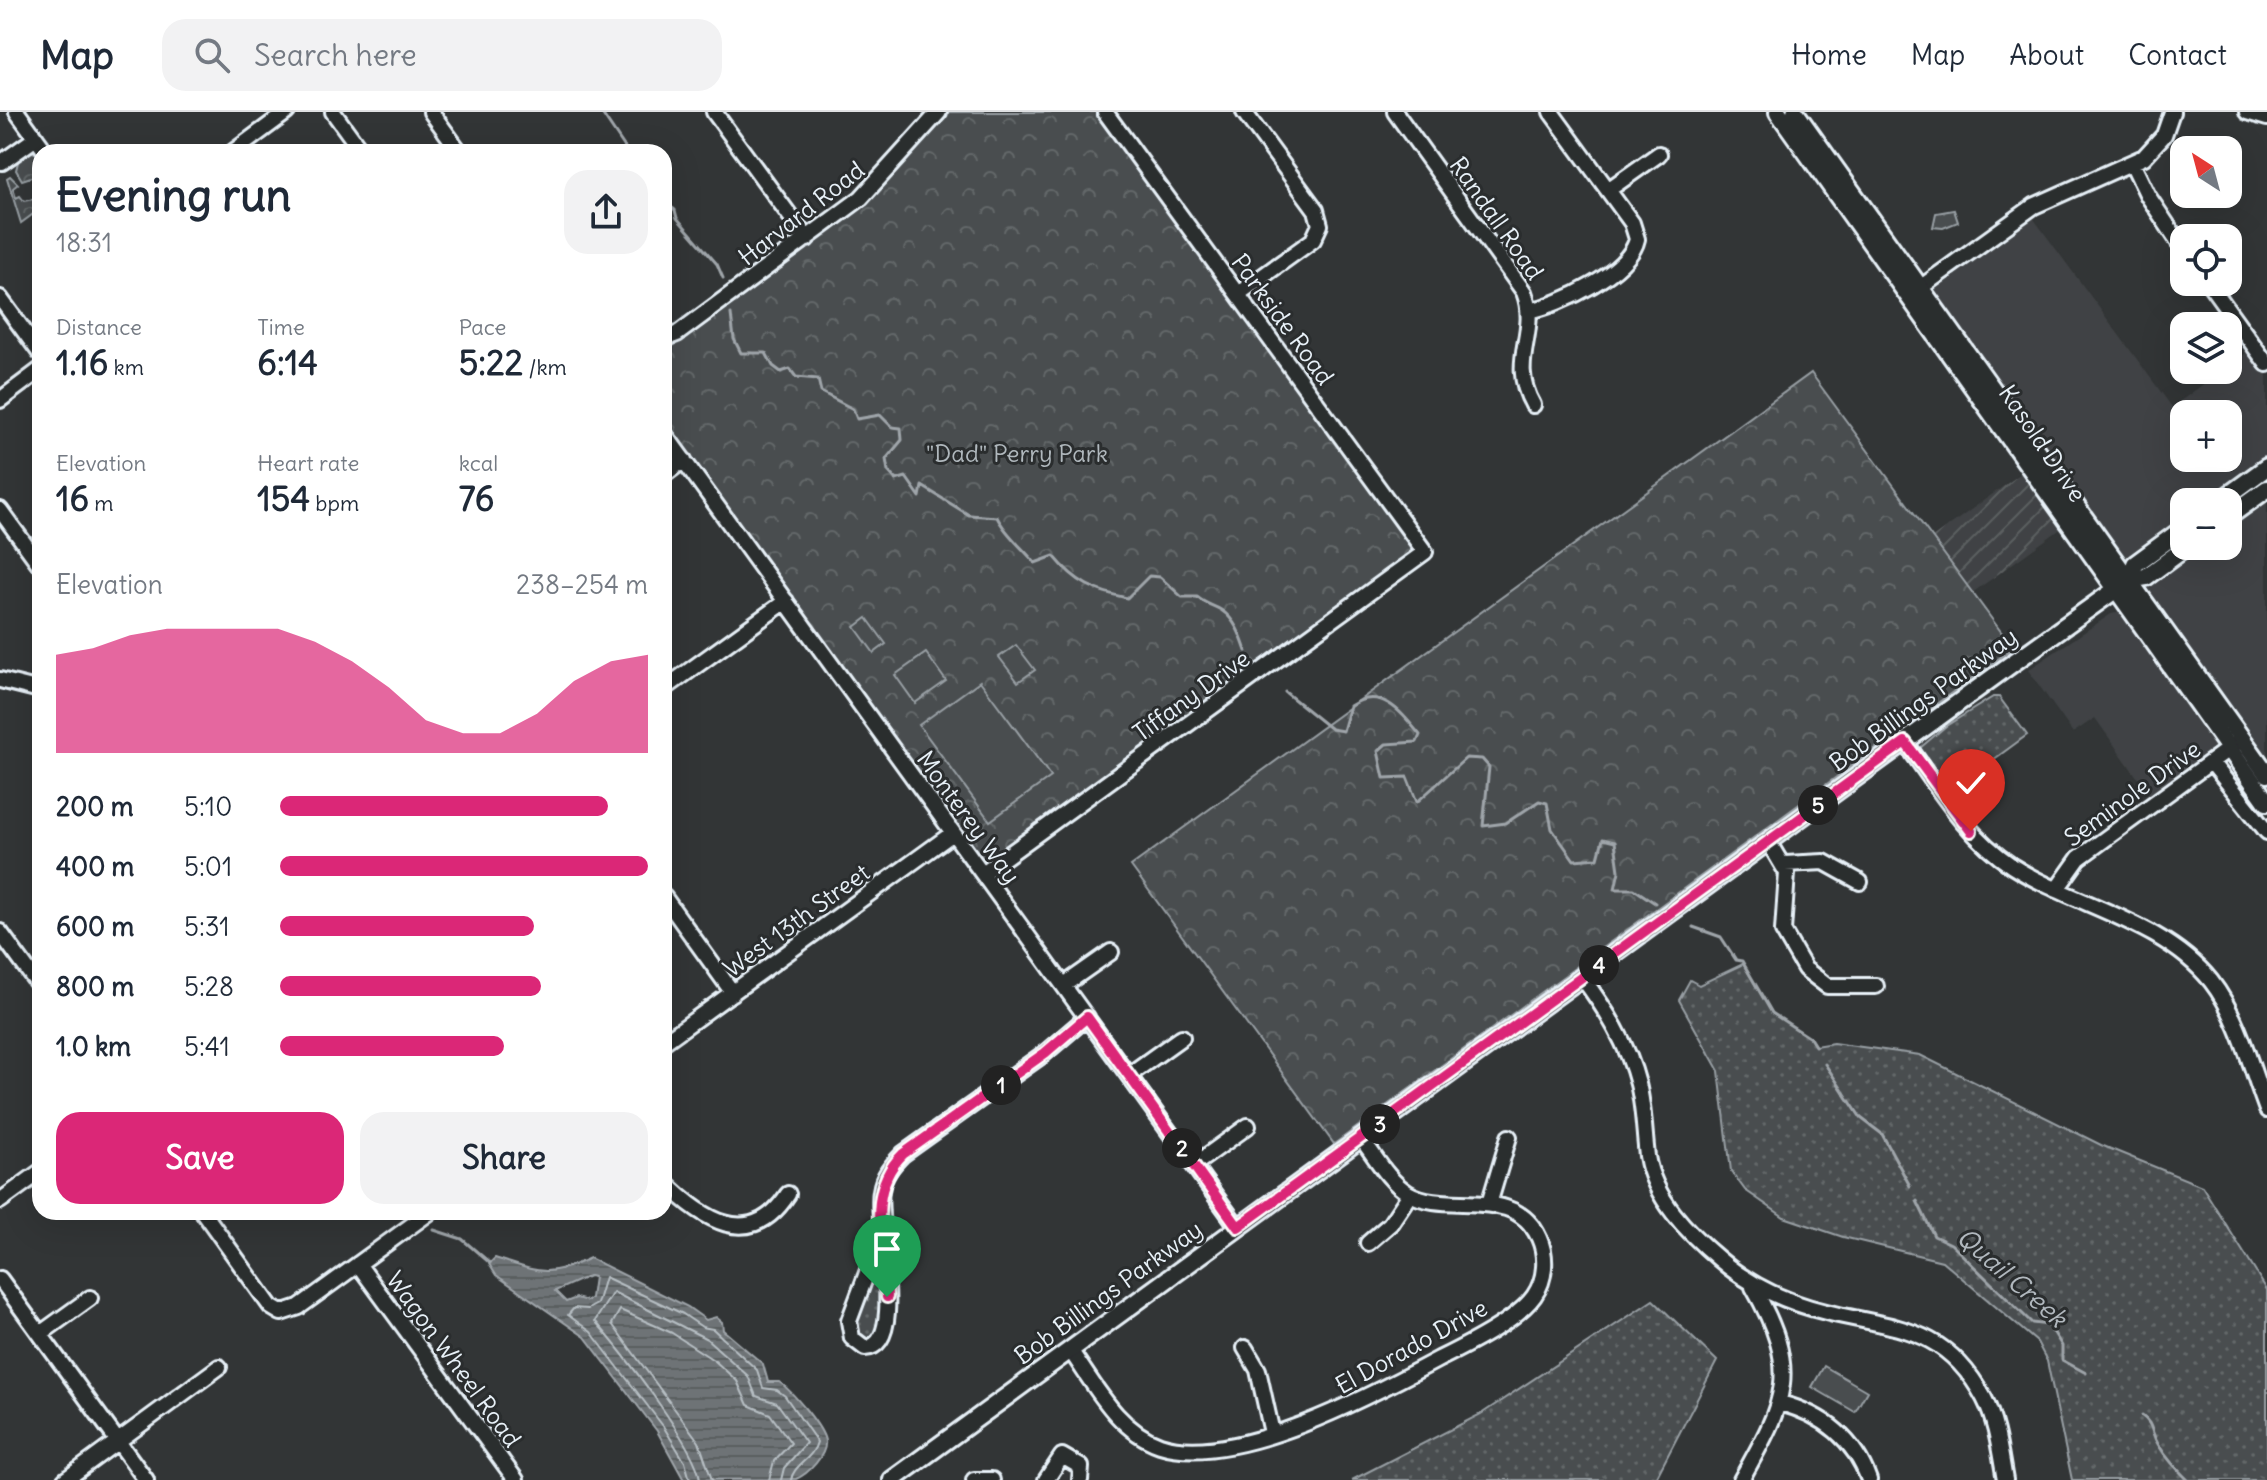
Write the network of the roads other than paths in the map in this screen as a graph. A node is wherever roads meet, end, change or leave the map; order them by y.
1 (17, 112) edge
2 (287, 112) edge
3 (333, 112) edge
4 (431, 112) edge
5 (714, 112) edge
6 (939, 112) edge
7 (1105, 112) edge
8 (1244, 112) edge
9 (1395, 112) edge
10 (1551, 112) edge
11 (1778, 112) edge
12 (1795, 112) edge
13 (2172, 112) edge
14 (2247, 112) edge
15 (2267, 118) edge
16 (36, 138) junction
17 (40, 144) edge
18 (244, 144) edge
19 (356, 144) edge
20 (454, 144) edge
21 (1659, 154) dead end
22 (2, 162) dead end
23 (2132, 163) junction
24 (1608, 190) junction
25 (2170, 229) edge
26 (807, 239) junction
27 (1916, 291) junction
28 (1238, 294) junction
29 (2218, 296) edge
30 (0, 298) edge
31 (1529, 311) junction
32 (672, 335) edge
33 (32, 342) edge
34 (2267, 364) edge
35 (32, 376) edge
36 (0, 400) edge
37 (1533, 405) dead end
38 (672, 444) edge
39 (684, 460) junction
40 (2267, 467) edge
41 (672, 469) edge
42 (2238, 488) edge
43 (2267, 489) edge
44 (2242, 507) edge
45 (0, 510) edge
46 (2170, 538) edge
47 (1425, 552) joint
48 (32, 554) edge
49 (2170, 559) edge
50 (2122, 585) junction
51 (786, 601) junction
52 (0, 680) edge
53 (672, 683) edge
54 (32, 688) edge
55 (1905, 742) junction
56 (2236, 744) junction
57 (2211, 762) junction
58 (2267, 774) edge
59 (2267, 802) edge
60 (2267, 832) edge
61 (953, 833) junction
62 (1768, 841) junction
63 (1785, 864) junction
64 (983, 873) junction
65 (1860, 882) dead end
66 (2057, 889) junction
67 (672, 908) edge
68 (0, 932) edge
69 (1111, 952) dead end
70 (32, 976) edge
71 (1582, 977) junction
72 (1064, 985) junction
73 (1876, 986) dead end
74 (733, 993) junction
75 (1087, 1017) junction
76 (672, 1036) edge
77 (1182, 1037) dead end
78 (1129, 1075) junction
79 (2267, 1110) edge
80 (1248, 1126) dead end
81 (1509, 1137) dead end
82 (1361, 1138) junction
83 (1194, 1165) junction
84 (32, 1178) edge
85 (672, 1188) edge
86 (788, 1194) dead end
87 (1410, 1194) junction
88 (0, 1201) edge
89 (1489, 1204) junction
90 (209, 1220) edge
91 (419, 1220) edge
92 (1238, 1227) junction
93 (880, 1238) junction
94 (1368, 1243) dead end
95 (358, 1264) junction
96 (0, 1279) edge
97 (1753, 1287) junction
98 (90, 1298) dead end
99 (40, 1334) junction
100 (1245, 1348) dead end
101 (1070, 1350) junction
102 (219, 1367) dead end
103 (1780, 1403) junction
104 (1272, 1433) junction
105 (117, 1441) junction
106 (974, 1479) edge
107 (65, 1480) edge
108 (146, 1480) edge
109 (516, 1480) edge
110 (892, 1480) edge
111 (992, 1480) edge
112 (1046, 1480) edge
113 (1080, 1480) edge
114 (1741, 1480) edge
115 (1869, 1480) edge
116 (2005, 1480) edge

1 - 16 street
2 - 18 street
3 - 19 street
4 - 20 street
5 - 26 street
6 - 26 street, Harvard Road
7 - 28 street, Parkside Road
8 - 28 street
9 - 31 street, Randall Road
10 - 24 street
11 - 27 main road, Kasold Drive
12 - 27 main road, Kasold Drive
13 - 23 street
14 - 15 street
16 - 17 street
16 - 22 street
21 - 24 street
23 - 25 street
23 - 27 street
24 - 31 street
26 - 32 street, Harvard Road
27 - 50 main road, Kasold Drive
28 - 47 street, Parkside Road
29 - 34 street
30 - 33 street
31 - 37 street, Randall Road
35 - 36 street
38 - 39 street, Monterey Way
39 - 41 street
39 - 51 street, Monterey Way
40 - 42 main road
43 - 44 main road
45 - 48 street
46 - 50 main road, Bob Billings Parkway
47 - 64 street, Tiffany Drive
49 - 50 main road, Bob Billings Parkway
50 - 55 main road, Bob Billings Parkway
50 - 56 main road, Kasold Drive
51 - 53 street
51 - 61 street, Monterey Way
52 - 54 street
55 - 62 main road, Bob Billings Parkway
55 - 66 street
56 - 57 street, Seminole Drive
56 - 58 main road, Kasold Drive
56 - 59 main road, Kasold Drive
57 - 60 street
57 - 66 street, Seminole Drive
61 - 64 street, Monterey Way
61 - 74 street, West 13th Street
62 - 63 street
62 - 71 main road, Bob Billings Parkway
63 - 65 street
63 - 73 street
64 - 72 street, Monterey Way
66 - 79 street
67 - 74 street
68 - 70 street
69 - 72 street
71 - 82 main road, Bob Billings Parkway
71 - 97 street
72 - 75 street, Monterey Way
74 - 76 street, West 13th Street
75 - 78 street, Monterey Way
75 - 93 street
77 - 78 street
78 - 83 street, Monterey Way
80 - 83 street
81 - 89 street
82 - 87 street
82 - 92 main road, Bob Billings Parkway
83 - 92 street, Monterey Way
84 - 88 street
85 - 86 street
87 - 89 street, El Dorado Drive
87 - 94 street
89 - 104 street, El Dorado Drive
90 - 95 street
91 - 95 street
92 - 101 main road, Bob Billings Parkway
93 - 93 street
95 - 109 street, Wagon Wheel Road
96 - 99 street
97 - 103 street
97 - 116 street
98 - 99 street
99 - 105 street
100 - 104 street
101 - 104 street, El Dorado Drive
101 - 110 main road, Bob Billings Parkway
102 - 105 street
103 - 114 street
103 - 115 street
105 - 107 street
105 - 108 street
106 - 111 street
112 - 113 street

